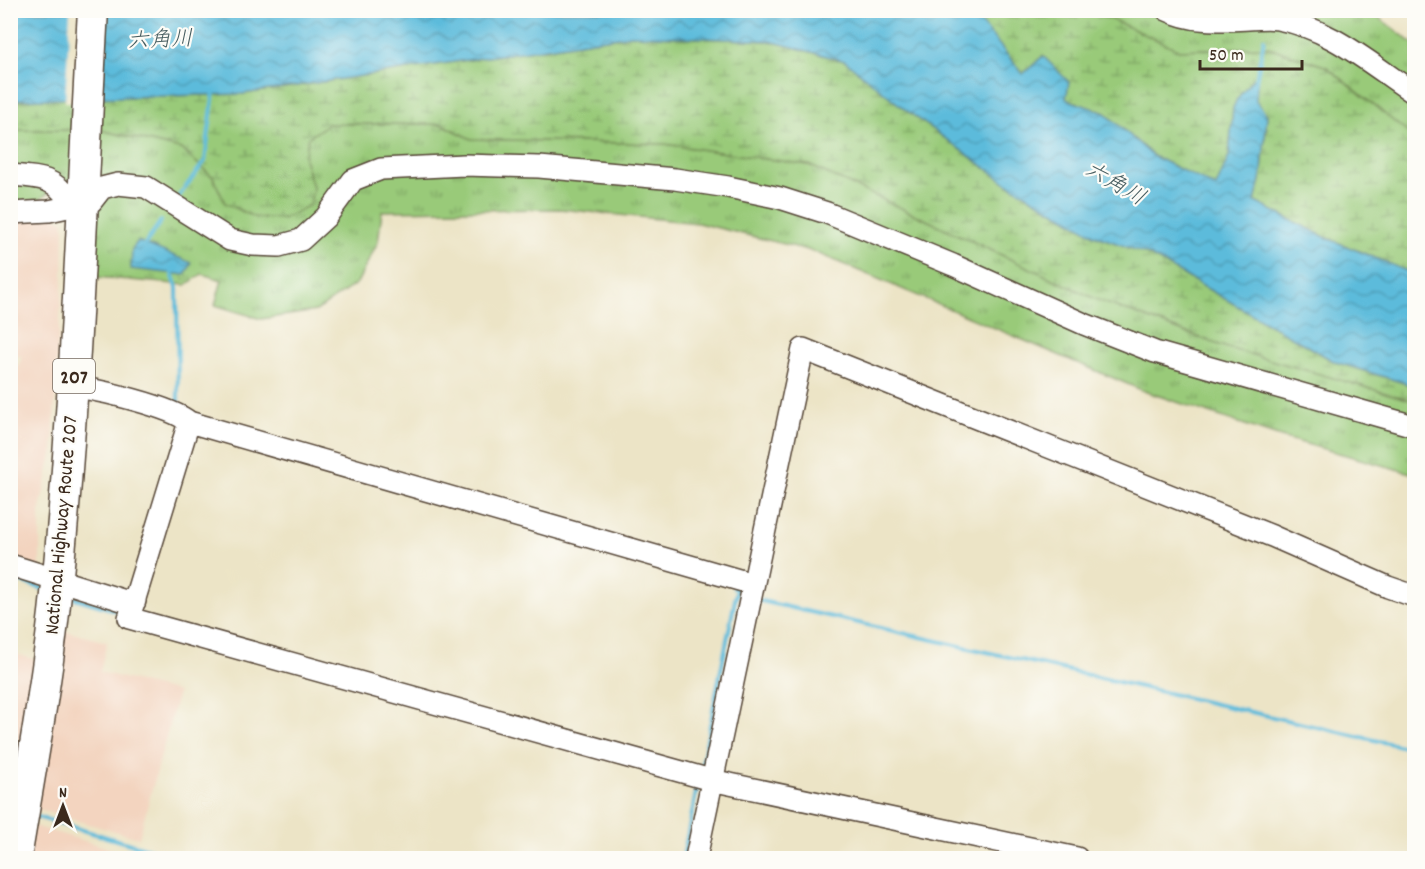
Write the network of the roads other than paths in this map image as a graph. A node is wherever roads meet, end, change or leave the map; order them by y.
1 (93, 10) edge
2 (1167, 10) edge
3 (1405, 81) edge
4 (1414, 93) edge
5 (10, 175) edge
6 (81, 204) junction
7 (10, 213) edge
8 (73, 387) junction
9 (183, 417) junction
10 (1414, 426) edge
11 (10, 565) edge
12 (57, 589) junction
13 (750, 593) junction
14 (1414, 596) edge
15 (128, 601) junction
16 (703, 778) junction
17 (16, 858) edge
18 (696, 858) edge
19 (1077, 858) edge

1 - 6 highway, National Highway Route 207 / 207
2 - 3 street
3 - 4 street
5 - 6 street
6 - 7 street
6 - 8 highway, National Highway Route 207 / 207
6 - 10 street
8 - 9 street
8 - 12 highway, National Highway Route 207 / 207
9 - 13 street
9 - 15 street
11 - 12 street
12 - 15 street
12 - 17 highway, National Highway Route 207 / 207
13 - 14 street
13 - 16 street
15 - 16 street
16 - 18 street
16 - 19 street

